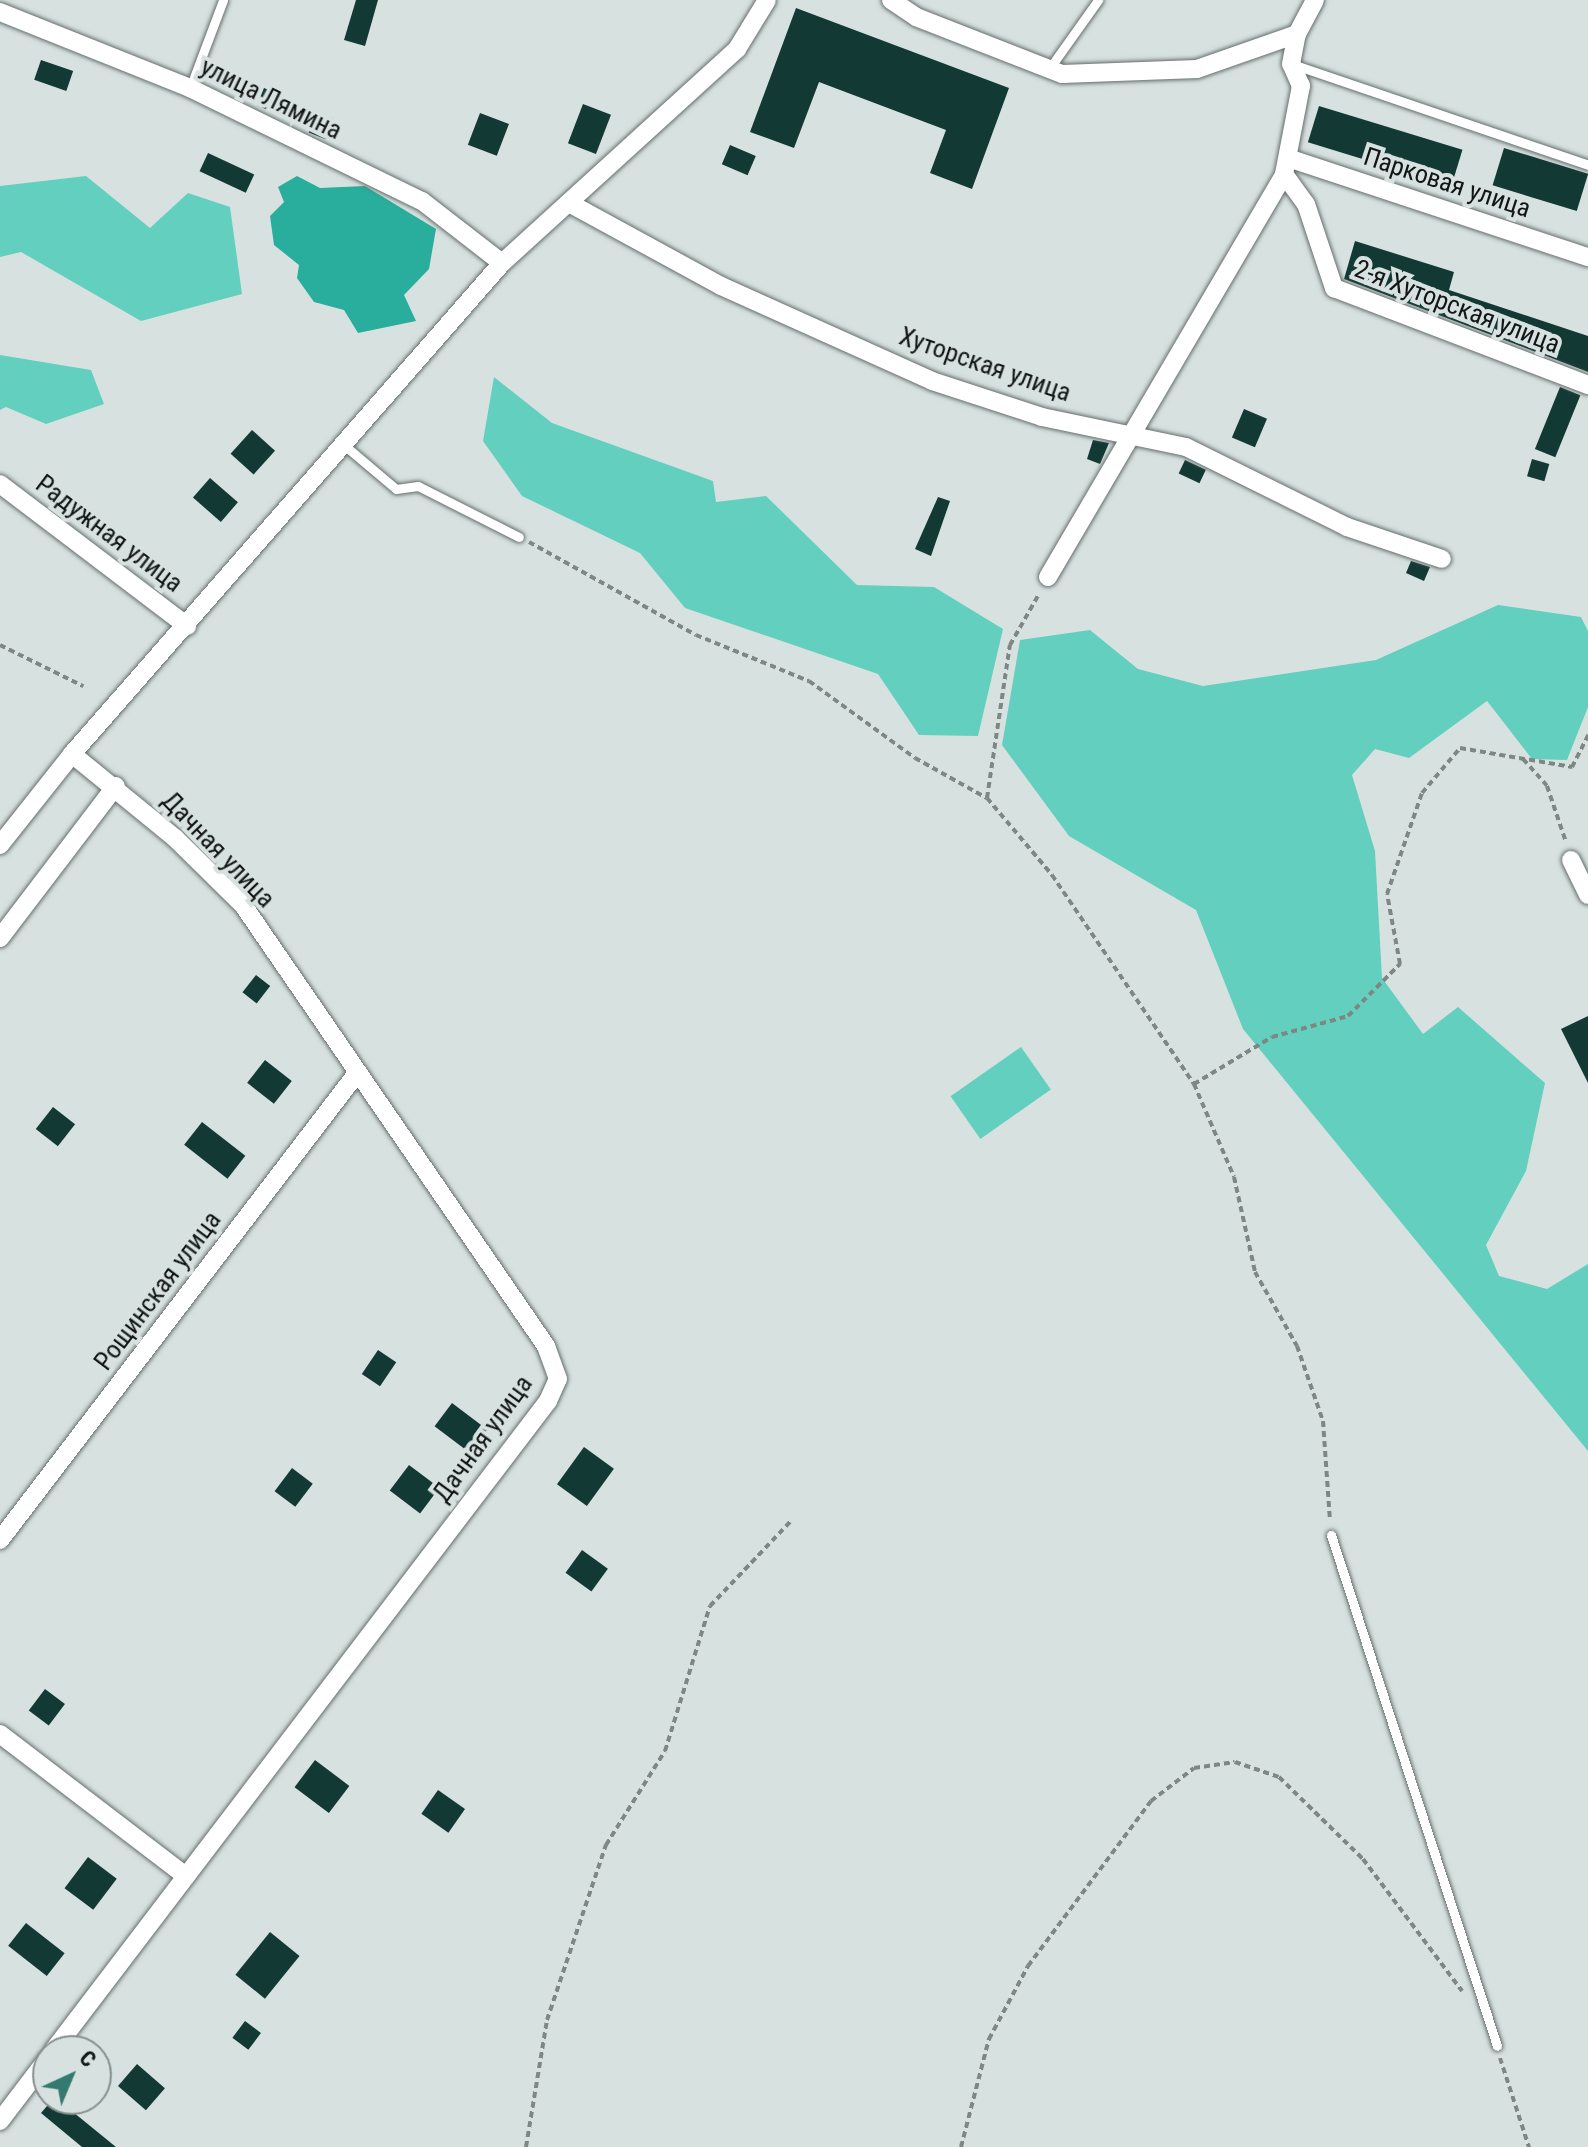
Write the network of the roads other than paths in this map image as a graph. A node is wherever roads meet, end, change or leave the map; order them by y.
1 (223, 0) edge
2 (767, 0) edge
3 (891, 0) edge
4 (1098, 0) edge
5 (1315, 0) edge
6 (0, 12) edge
7 (1297, 34) junction
8 (1291, 64) junction
9 (1046, 72) junction
10 (190, 88) junction
11 (1588, 165) edge
12 (1287, 166) junction
13 (569, 203) junction
14 (1588, 257) edge
15 (502, 263) junction
16 (1588, 385) edge
17 (1129, 433) junction
18 (344, 445) junction
19 (0, 484) edge
20 (519, 537) road end
21 (1442, 559) dead end
22 (1048, 577) road end
23 (187, 626) junction
24 (72, 754) junction
25 (116, 786) junction
26 (0, 845) edge
27 (1571, 860) road end
28 (1588, 895) edge
29 (0, 938) edge
30 (357, 1073) junction
31 (1331, 1535) road end
32 (0, 1540) edge
33 (0, 1734) edge
34 (186, 1876) junction
35 (65, 2035) edge
36 (1497, 2046) road end
37 (32, 2079) edge
38 (0, 2121) edge

1 - 10 lane
2 - 13 street
3 - 9 street
4 - 9 lane
5 - 7 street
6 - 10 street, улица Лямина
7 - 8 street
7 - 9 street
8 - 11 lane
8 - 12 street
10 - 15 street, улица Лямина
12 - 14 street, Парковая улица
12 - 16 street, 2-я Хуторская улица
12 - 17 street
13 - 15 street
13 - 17 street, Хуторская улица
15 - 18 street
17 - 21 street, Хуторская улица
17 - 22 street
18 - 20 lane
18 - 23 street
19 - 23 street, Радужная улица
23 - 24 street
24 - 25 street, Дачная улица
24 - 26 street
25 - 29 street
25 - 30 street, Дачная улица
27 - 28 street
30 - 32 street, Рощинская улица
30 - 34 street, Дачная улица
31 - 36 lane
33 - 34 street
34 - 35 street, Дачная улица
37 - 38 street

